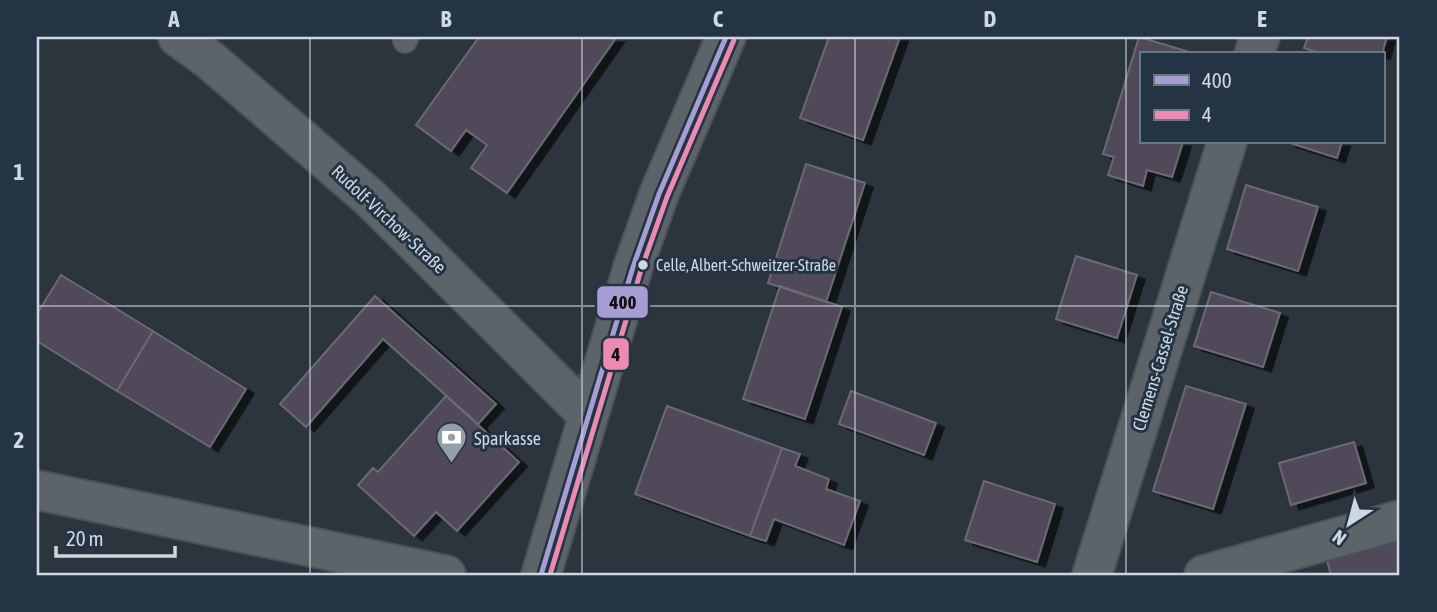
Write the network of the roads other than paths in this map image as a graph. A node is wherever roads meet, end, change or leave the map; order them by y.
1 (178, 37) edge
2 (726, 37) edge
3 (1226, 144) edge
4 (588, 415) junction
5 (37, 490) edge
6 (1400, 520) edge
7 (446, 575) edge
8 (541, 575) edge
9 (1093, 575) edge
10 (1204, 575) edge

1 - 4 street, Rudolf-Virchow-Straße
2 - 4 street
3 - 9 street, Clemens-Cassel-Straße
4 - 8 street
5 - 7 street
6 - 10 street

